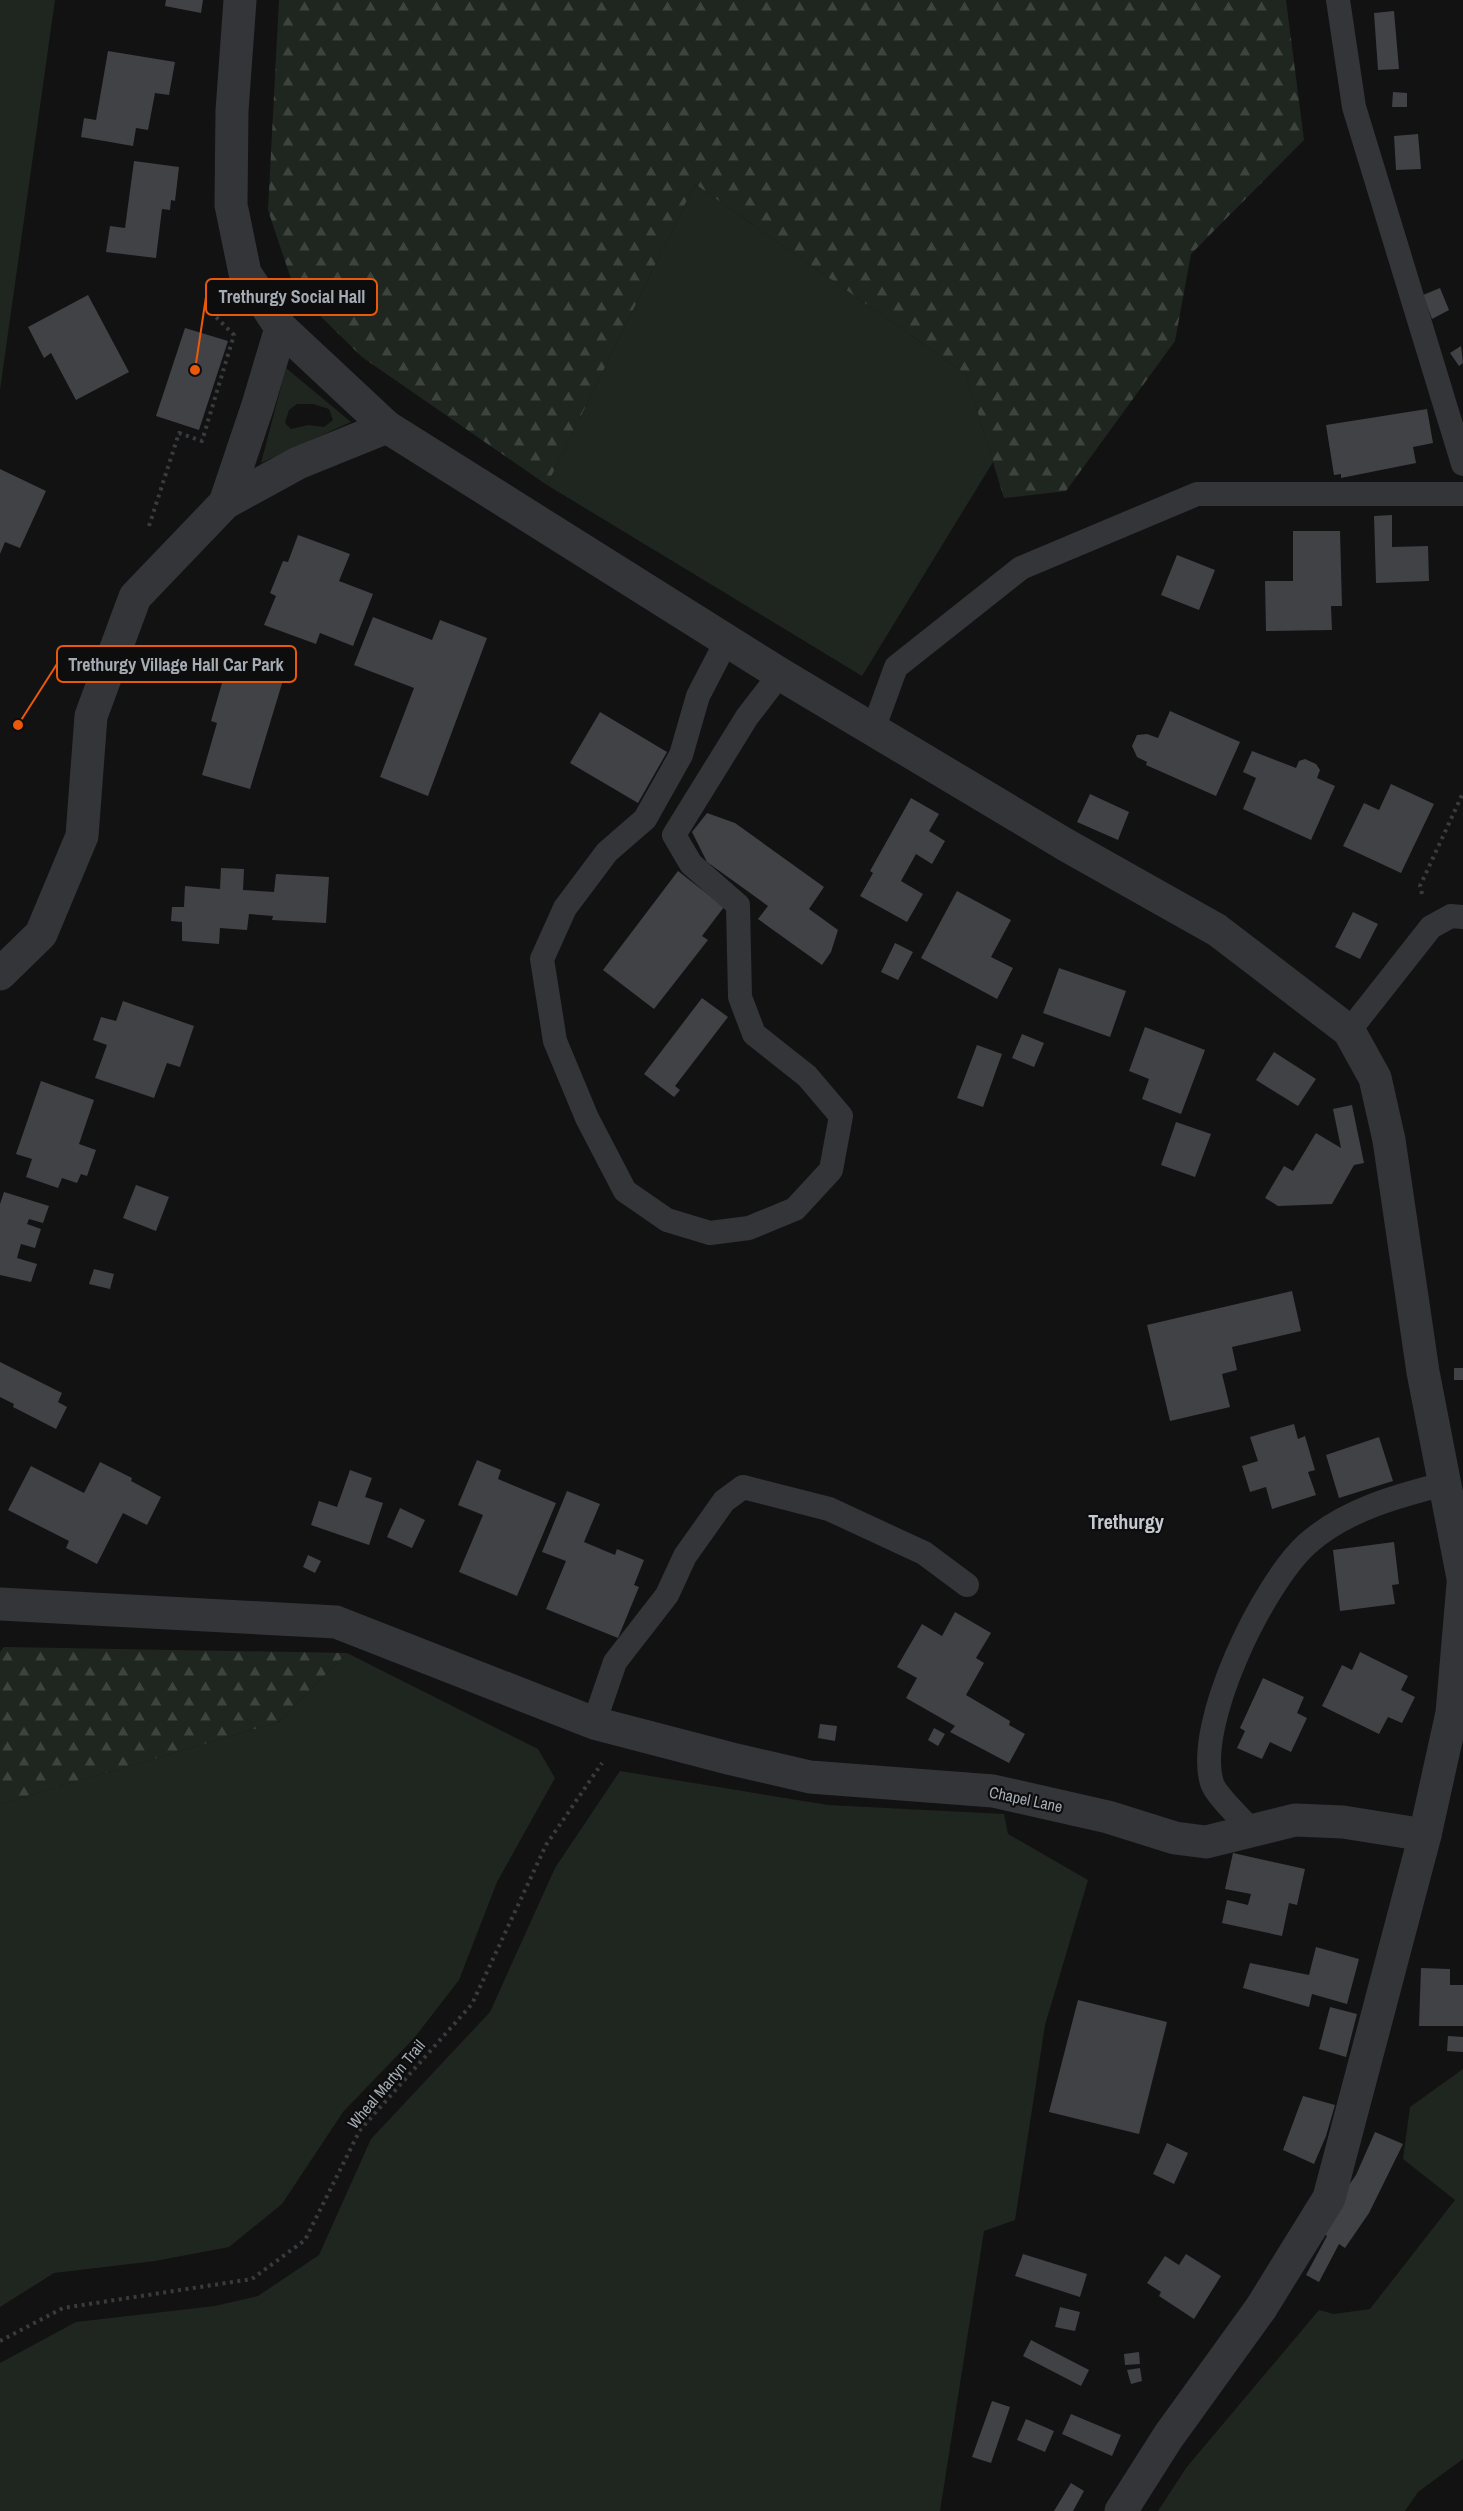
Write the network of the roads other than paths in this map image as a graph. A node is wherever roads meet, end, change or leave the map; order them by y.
1 (240, 0) edge
2 (1338, 0) edge
3 (280, 328) junction
4 (387, 427) junction
5 (1463, 464) edge
6 (1463, 494) edge
7 (225, 503) junction
8 (728, 640) junction
9 (780, 674) junction
10 (873, 730) junction
11 (1463, 917) edge
12 (0, 974) edge
13 (1349, 1031) junction
14 (1444, 1484) junction
15 (1463, 1578) edge
16 (1463, 1584) edge
17 (967, 1585) dead end
18 (0, 1604) edge
19 (594, 1723) junction
20 (1253, 1832) junction
21 (1425, 1835) junction
22 (1121, 2511) edge

1 - 3 street
2 - 5 lane
3 - 4 street
3 - 7 street
4 - 7 street
4 - 8 street
6 - 10 lane
7 - 12 street
8 - 9 street
8 - 9 lane
9 - 10 street
10 - 13 street
11 - 13 lane
13 - 14 street
14 - 15 street
14 - 20 lane
16 - 21 street
17 - 19 lane
18 - 19 street, Chapel Lane
19 - 20 street, Chapel Lane
20 - 21 street, Chapel Lane
21 - 22 street

